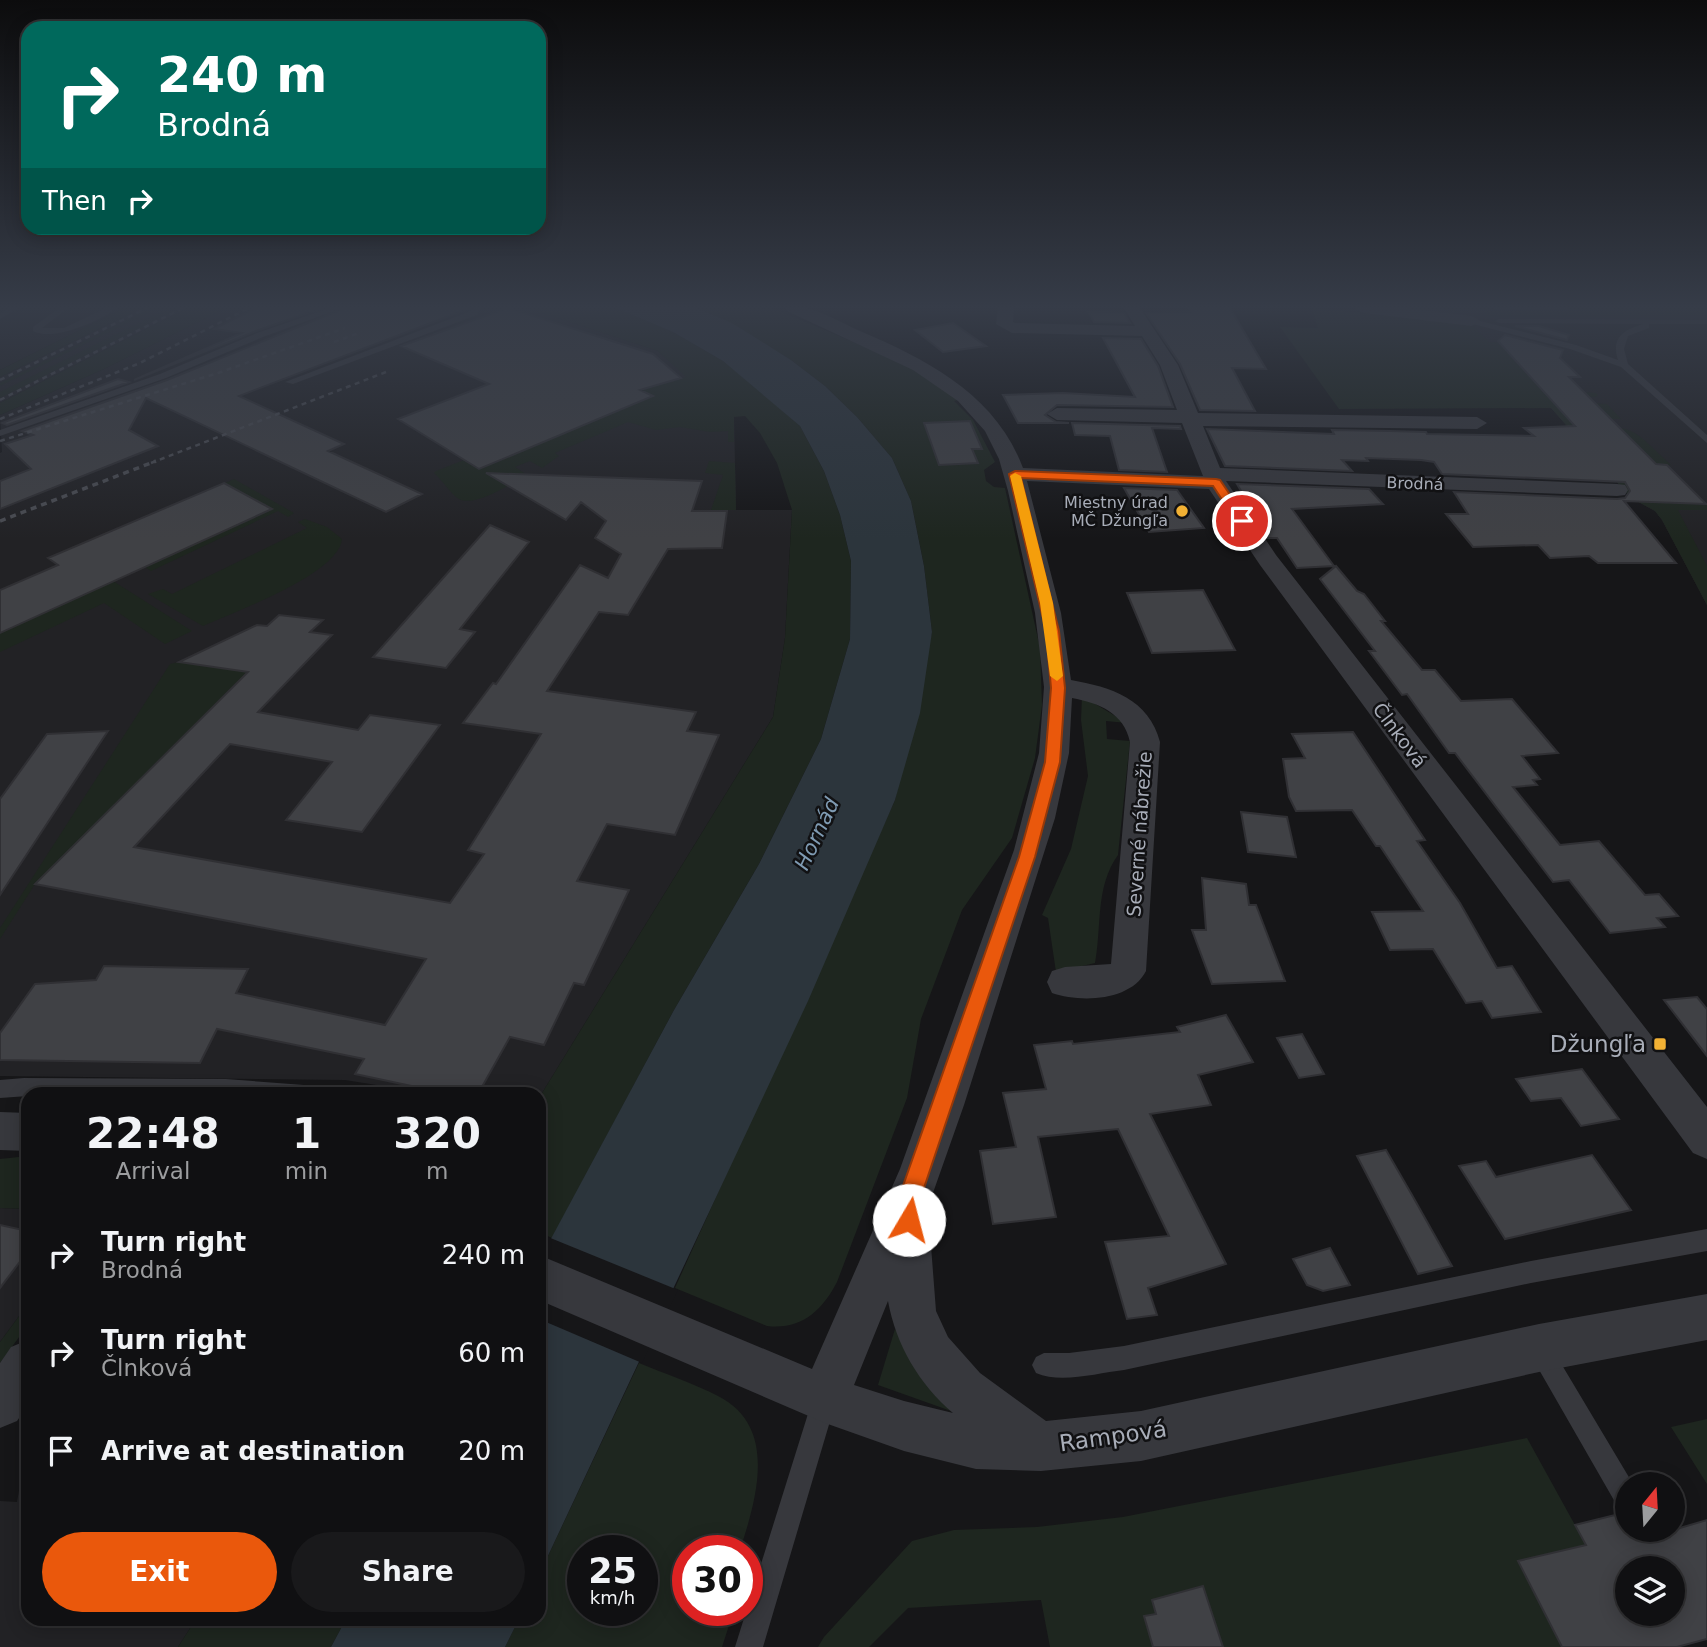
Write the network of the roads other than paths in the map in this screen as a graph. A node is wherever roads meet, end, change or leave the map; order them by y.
1 (138, 385) edge
2 (949, 385) edge
3 (1178, 385) edge
4 (1646, 385) edge
5 (1056, 414) dead end
6 (1192, 418) junction
7 (1477, 424) dead end
8 (0, 433) edge
9 (1707, 440) edge
10 (1015, 474) junction
11 (1215, 479) junction
12 (1617, 490) dead end
13 (1058, 688) junction
14 (1065, 982) dead end
15 (21, 1087) edge
16 (0, 1089) edge
17 (0, 1131) edge
18 (21, 1132) edge
19 (1707, 1139) edge
20 (909, 1200) junction
21 (1707, 1240) edge
22 (546, 1280) edge
23 (1707, 1317) edge
24 (1539, 1348) junction
25 (1044, 1365) dead end
26 (21, 1374) edge
27 (825, 1399) junction
28 (0, 1404) edge
29 (1041, 1446) junction
30 (1615, 1478) edge
31 (749, 1647) edge

1 - 8 lane
2 - 10 street
3 - 6 street, Člnková
4 - 9 lane
5 - 6 street
6 - 7 street
6 - 11 street, Člnková
10 - 11 street, Brodná
10 - 13 street
11 - 12 street, Brodná
11 - 19 street, Člnková
13 - 14 street, Severné nábrežie
13 - 20 street
15 - 16 lane
17 - 18 street
20 - 27 street
20 - 29 street
21 - 25 lane
22 - 27 street, Rampová
23 - 24 street, Rampová
24 - 29 street, Rampová
24 - 30 lane
26 - 28 street
27 - 29 street, Rampová
27 - 31 lane

